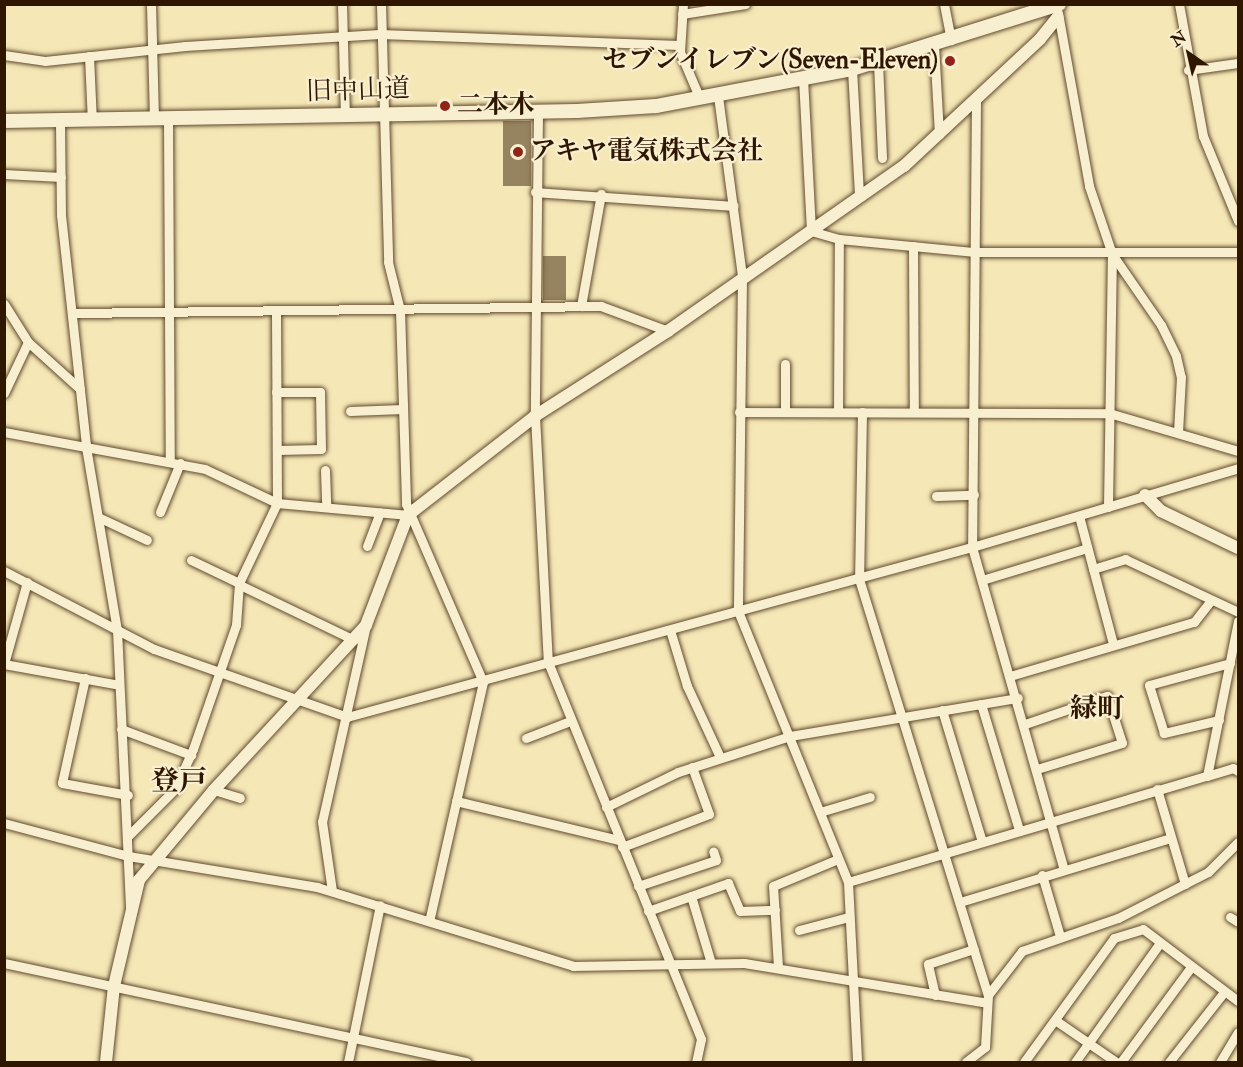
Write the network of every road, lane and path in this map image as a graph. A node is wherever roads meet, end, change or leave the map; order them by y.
1 (151, 4) edge
2 (342, 4) edge
3 (381, 4) edge
4 (745, 4) edge
5 (944, 4) edge
6 (1179, 4) edge
7 (1058, 8) edge
8 (682, 9) edge
9 (380, 34) junction
10 (343, 36) junction
11 (951, 40) junction
12 (679, 45) junction
13 (934, 45) junction
14 (152, 50) junction
15 (4, 55) edge
16 (89, 56) junction
17 (879, 62) junction
18 (1239, 63) edge
19 (852, 69) junction
20 (1188, 70) junction
21 (803, 78) junction
22 (718, 96) junction
23 (700, 99) junction
24 (976, 101) junction
25 (538, 111) junction
26 (386, 113) junction
27 (345, 115) junction
28 (161, 119) junction
29 (4, 121) edge
30 (60, 121) junction
31 (92, 121) junction
32 (939, 135) junction
33 (882, 158) dead end
34 (4, 174) edge
35 (61, 177) junction
36 (535, 192) junction
37 (601, 194) junction
38 (859, 196) junction
39 (734, 206) junction
40 (1239, 221) edge
41 (811, 231) junction
42 (839, 238) junction
43 (913, 246) junction
44 (975, 252) junction
45 (1239, 252) edge
46 (1112, 254) junction
47 (742, 277) junction
48 (4, 304) edge
49 (581, 306) junction
50 (538, 307) junction
51 (400, 310) junction
52 (276, 312) junction
53 (75, 314) junction
54 (172, 314) junction
55 (668, 330) junction
56 (28, 342) junction
57 (785, 364) dead end
58 (80, 389) junction
59 (276, 392) junction
60 (4, 393) edge
61 (403, 409) junction
62 (350, 411) dead end
63 (739, 412) junction
64 (785, 412) junction
65 (838, 412) junction
66 (862, 412) junction
67 (914, 412) junction
68 (975, 412) junction
69 (1109, 412) junction
70 (535, 416) junction
71 (4, 432) edge
72 (1178, 432) junction
73 (86, 447) junction
74 (277, 450) junction
75 (1239, 451) edge
76 (170, 461) junction
77 (180, 463) junction
78 (1239, 468) edge
79 (325, 470) dead end
80 (974, 495) junction
81 (1145, 495) junction
82 (936, 496) dead end
83 (277, 503) junction
84 (326, 507) junction
85 (1108, 507) junction
86 (160, 512) dead end
87 (380, 512) junction
88 (408, 514) junction
89 (1079, 516) junction
90 (98, 517) junction
91 (147, 540) dead end
92 (368, 546) dead end
93 (972, 547) junction
94 (1087, 548) junction
95 (1239, 548) edge
96 (191, 560) dead end
97 (1093, 569) junction
98 (4, 571) edge
99 (859, 579) junction
100 (982, 580) junction
101 (27, 582) junction
102 (240, 584) junction
103 (1211, 600) junction
104 (738, 611) junction
105 (1239, 612) edge
106 (1239, 621) edge
107 (366, 625) junction
108 (117, 630) junction
109 (670, 630) junction
110 (354, 640) junction
111 (1113, 644) junction
112 (548, 662) junction
113 (1230, 663) junction
114 (221, 674) junction
115 (1010, 676) junction
116 (85, 678) junction
117 (483, 682) junction
118 (119, 685) junction
119 (299, 698) junction
120 (1018, 698) junction
121 (981, 704) junction
122 (942, 710) junction
123 (347, 717) junction
124 (902, 717) junction
125 (1219, 720) junction
126 (570, 721) junction
127 (1025, 724) junction
128 (121, 729) junction
129 (790, 736) junction
130 (526, 738) dead end
131 (191, 755) junction
132 (720, 757) junction
133 (692, 767) junction
134 (1037, 769) junction
135 (1239, 771) edge
136 (1207, 776) junction
137 (1156, 789) junction
138 (214, 790) junction
139 (128, 795) junction
140 (870, 797) dead end
141 (240, 798) dead end
142 (456, 801) junction
143 (606, 807) junction
144 (820, 812) junction
145 (1050, 819) junction
146 (4, 823) edge
147 (1019, 830) junction
148 (127, 837) junction
149 (1172, 838) junction
150 (982, 842) junction
151 (1239, 842) edge
152 (621, 843) junction
153 (713, 851) dead end
154 (945, 854) junction
155 (128, 856) junction
156 (838, 859) junction
157 (154, 860) junction
158 (1064, 869) junction
159 (1042, 875) junction
160 (848, 882) junction
161 (1185, 884) junction
162 (638, 886) junction
163 (332, 891) junction
164 (691, 896) junction
165 (960, 902) junction
166 (380, 905) junction
167 (130, 907) junction
168 (775, 910) junction
169 (648, 912) junction
170 (849, 917) junction
171 (429, 921) junction
172 (799, 930) dead end
173 (1060, 936) junction
174 (1160, 943) junction
175 (974, 949) junction
176 (4, 963) edge
177 (669, 963) junction
178 (711, 963) junction
179 (778, 967) junction
180 (1191, 967) junction
181 (853, 981) junction
182 (114, 986) junction
183 (1224, 992) junction
184 (934, 995) junction
185 (987, 999) junction
186 (1239, 1001) edge
187 (1055, 1020) junction
188 (1239, 1032) edge
189 (352, 1038) junction
190 (1088, 1043) junction
191 (971, 1061) edge
192 (106, 1062) edge
193 (348, 1062) edge
194 (467, 1062) edge
195 (696, 1062) edge
196 (857, 1062) edge
197 (1024, 1062) edge
198 (1075, 1062) edge
199 (1116, 1062) edge
200 (1121, 1062) edge
201 (1169, 1062) edge
202 (1220, 1062) edge

1 - 14 street
2 - 10 street
3 - 9 street
4 - 8 street
5 - 11 street
6 - 20 street
7 - 11 main road, 旧中山道
7 - 24 street
7 - 46 street
8 - 12 street
9 - 10 street
9 - 12 street
9 - 26 street
10 - 14 street
10 - 27 street
11 - 13 main road, 旧中山道
12 - 23 street
13 - 17 main road, 旧中山道
13 - 32 street
14 - 16 street
14 - 28 street
15 - 16 street
16 - 31 street
17 - 19 main road, 旧中山道
17 - 33 street
18 - 20 street
19 - 21 main road, 旧中山道
19 - 38 street
20 - 40 street
21 - 22 main road, 旧中山道
21 - 41 street
22 - 23 main road, 旧中山道
22 - 39 street
23 - 25 main road, 旧中山道
24 - 32 street
24 - 44 street
25 - 26 main road, 旧中山道
25 - 36 street
26 - 27 main road, 旧中山道
26 - 51 street
27 - 28 main road, 旧中山道
28 - 31 main road, 旧中山道
28 - 54 street
29 - 30 main road, 旧中山道
30 - 31 main road, 旧中山道
30 - 35 street
32 - 38 street
34 - 35 street
35 - 53 street
36 - 37 street
36 - 50 street
37 - 39 street
37 - 49 street
38 - 41 street
39 - 47 street
41 - 42 street
41 - 47 street
42 - 43 street
42 - 65 street
43 - 44 street
43 - 67 street
44 - 46 street
44 - 68 street
45 - 46 street
46 - 69 street
46 - 72 street
47 - 55 street
47 - 63 street
48 - 56 street
49 - 50 street
49 - 55 street
50 - 51 street
50 - 70 street
51 - 52 street
51 - 61 street
52 - 54 street
52 - 59 street
53 - 54 street
53 - 58 street
54 - 76 street
55 - 70 street
56 - 58 street
56 - 60 street
57 - 64 street
58 - 73 street
59 - 74 street
59 - 74 street
61 - 62 street
61 - 88 street
63 - 64 street
63 - 104 street
64 - 65 street
65 - 66 street
66 - 67 street
66 - 99 street
67 - 68 street
68 - 69 street
68 - 80 street
69 - 72 street
69 - 85 street
70 - 88 street
70 - 112 street
71 - 73 street
72 - 75 street
73 - 76 street
73 - 90 street
74 - 83 street
76 - 77 street
77 - 83 street
77 - 86 street
78 - 81 street
79 - 84 street
80 - 82 street
80 - 93 street
81 - 85 street
81 - 95 street
83 - 84 street
83 - 102 street
84 - 87 street
85 - 89 street
87 - 88 street
87 - 92 street
88 - 107 street
88 - 117 street
89 - 93 street
89 - 94 street
90 - 91 street
90 - 108 street
93 - 99 street
93 - 100 street
94 - 97 street
94 - 100 street
96 - 102 street
97 - 103 street
97 - 111 street
98 - 101 street
99 - 104 street
99 - 124 street
100 - 115 street
101 - 108 street
101 - 116 street
102 - 110 street
102 - 114 street
103 - 105 street
103 - 111 street
104 - 109 street
104 - 129 street
106 - 113 street
107 - 110 street
107 - 123 street
108 - 114 street
108 - 118 street
109 - 112 street
109 - 132 street
110 - 119 street
111 - 115 street
112 - 117 street
112 - 126 street
113 - 125 street
113 - 125 street
114 - 119 street
114 - 131 street
115 - 120 street
116 - 118 street
116 - 139 street
117 - 123 street
117 - 142 street
118 - 128 street
119 - 123 street
119 - 138 street
120 - 121 street
120 - 127 street
121 - 122 street
121 - 147 street
122 - 124 street
122 - 150 street
123 - 163 street
124 - 129 street
124 - 154 street
125 - 136 street
126 - 130 street
126 - 143 street
127 - 134 street
127 - 134 street
128 - 131 street
128 - 139 street
129 - 132 street
129 - 144 street
131 - 148 street
132 - 133 street
133 - 143 street
133 - 152 street
134 - 145 street
135 - 136 street
136 - 137 street
137 - 145 street
137 - 149 street
138 - 141 street
138 - 157 street
139 - 148 street
140 - 144 street
142 - 152 street
142 - 171 street
143 - 152 street
144 - 156 street
145 - 147 street
145 - 158 street
146 - 155 street
147 - 150 street
148 - 155 street
149 - 158 street
149 - 161 street
150 - 154 street
151 - 161 street
152 - 162 street
153 - 162 street
154 - 160 street
154 - 165 street
155 - 157 street
155 - 167 street
156 - 160 street
156 - 168 street
157 - 163 street
157 - 167 street
158 - 159 street
159 - 165 street
159 - 173 street
160 - 170 street
161 - 173 street
162 - 169 street
163 - 166 street
164 - 168 street
164 - 169 street
164 - 178 street
165 - 175 street
166 - 171 street
166 - 189 street
167 - 182 street
168 - 179 street
169 - 177 street
170 - 172 street
170 - 181 street
171 - 177 street
173 - 185 street
174 - 180 street
174 - 187 street
174 - 190 street
175 - 184 street
175 - 185 street
176 - 182 street
177 - 178 street
177 - 195 street
178 - 179 street
179 - 181 street
180 - 183 street
180 - 200 street
181 - 184 street
181 - 196 street
182 - 189 street
182 - 192 street
183 - 186 street
183 - 201 street
184 - 185 street
185 - 191 street
187 - 190 street
187 - 197 street
188 - 202 street
189 - 193 street
189 - 194 street
190 - 198 street
190 - 199 street

